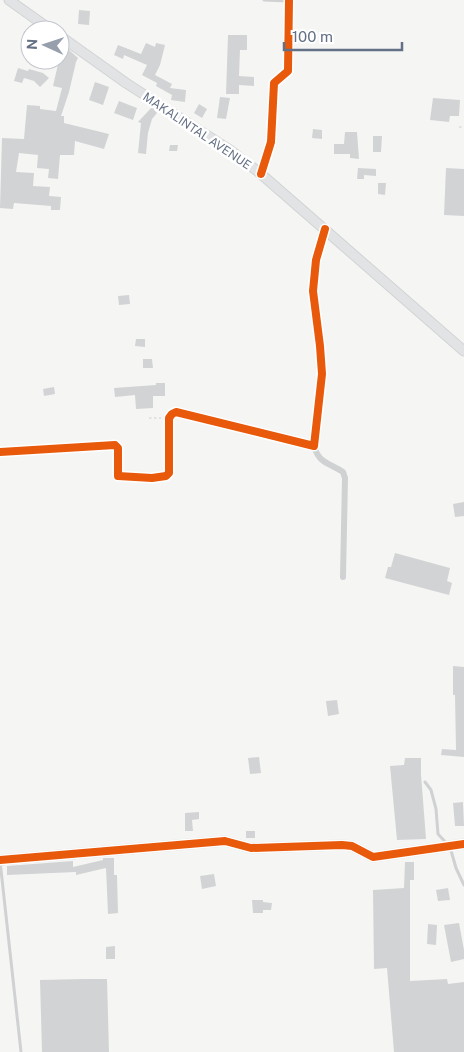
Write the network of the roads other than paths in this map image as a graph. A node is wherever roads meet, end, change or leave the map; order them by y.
1 (9, 0) edge
2 (264, 0) edge
3 (289, 0) edge
4 (37, 20) edge
5 (70, 43) edge
6 (261, 174) junction
7 (325, 228) junction
8 (464, 351) edge
9 (314, 446) junction
10 (0, 452) edge
11 (342, 577) dead end
12 (425, 782) dead end
13 (464, 844) edge
14 (450, 847) junction
15 (0, 860) edge
16 (464, 885) edge
17 (21, 1052) edge

1 - 4 main road
2 - 3 lane
3 - 6 street
5 - 6 main road, MAKALINTAL AVENUE
6 - 7 main road, MAKALINTAL AVENUE
7 - 8 main road, MAKALINTAL AVENUE
7 - 9 street
9 - 10 street
9 - 11 street
12 - 14 lane
13 - 14 main road
14 - 15 main road
14 - 16 lane
15 - 17 lane

